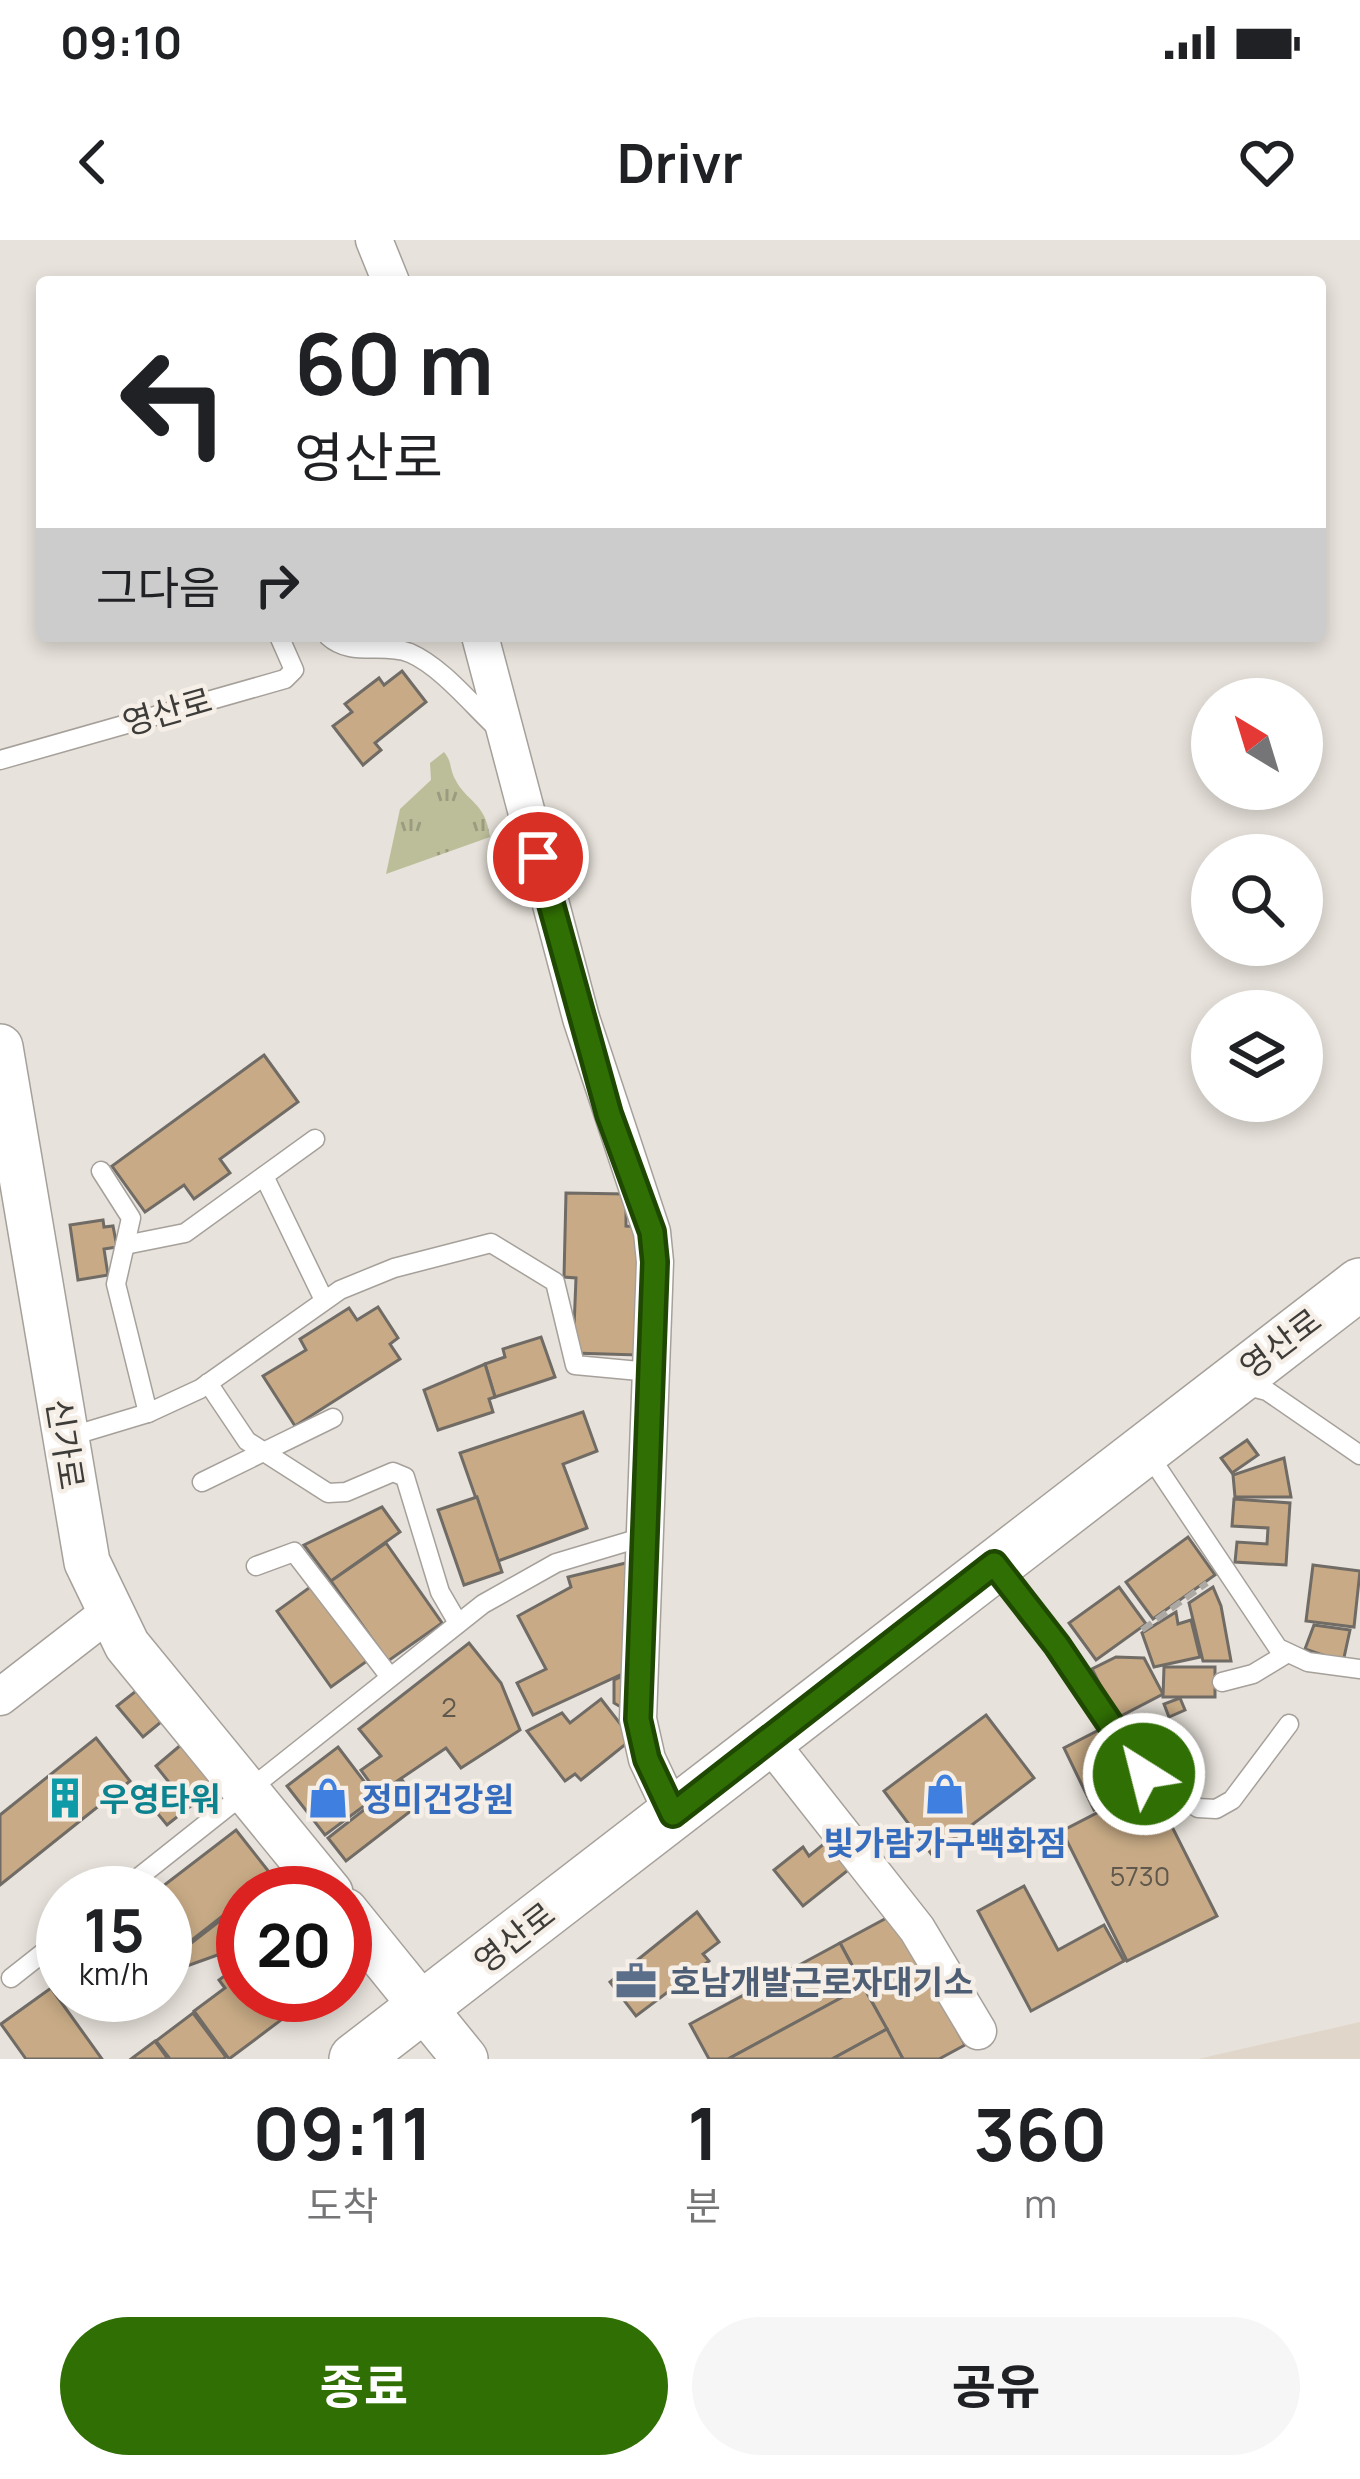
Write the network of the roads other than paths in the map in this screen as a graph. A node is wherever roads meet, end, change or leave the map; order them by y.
1 (374, 240) edge
2 (389, 276) edge
3 (282, 642) edge
4 (336, 642) edge
5 (482, 642) edge
6 (506, 736) junction
7 (0, 760) edge
8 (0, 1047) edge
9 (315, 1139) dead end
10 (8, 1146) edge
11 (100, 1171) dead end
12 (263, 1176) junction
13 (125, 1245) junction
14 (1360, 1284) edge
15 (324, 1300) junction
16 (650, 1372) junction
17 (208, 1383) junction
18 (1224, 1386) junction
19 (148, 1413) junction
20 (333, 1418) dead end
21 (65, 1438) junction
22 (1144, 1448) junction
23 (266, 1454) junction
24 (1360, 1455) edge
25 (202, 1482) dead end
26 (643, 1537) junction
27 (994, 1564) junction
28 (256, 1566) dead end
29 (107, 1613) junction
30 (458, 1623) junction
31 (1286, 1654) junction
32 (1360, 1669) edge
33 (390, 1677) junction
34 (1222, 1682) dead end
35 (0, 1697) edge
36 (1288, 1724) dead end
37 (768, 1740) junction
38 (248, 1792) junction
39 (673, 1814) junction
40 (153, 1866) edge
41 (308, 1866) edge
42 (372, 1944) edge
43 (36, 1958) edge
44 (11, 1978) dead end
45 (423, 2007) junction
46 (978, 2031) dead end
47 (355, 2059) edge
48 (465, 2059) edge

1 - 2 street
3 - 7 lane, 영산로
4 - 6 lane
5 - 6 street
6 - 16 street
8 - 10 street, 신가로
9 - 12 lane
10 - 21 street, 신가로
11 - 13 lane
12 - 13 lane
12 - 15 lane
13 - 19 lane
14 - 18 main road, 영산로
15 - 16 lane
15 - 17 lane
16 - 26 street
17 - 19 lane
17 - 23 lane
18 - 22 main road, 영산로
18 - 24 lane
19 - 21 lane
20 - 23 lane
21 - 29 street, 신가로
22 - 27 main road, 영산로
22 - 31 lane
23 - 25 lane
23 - 30 lane
26 - 30 lane
26 - 39 street
27 - 36 lane
27 - 37 main road, 영산로
28 - 33 lane
29 - 35 street
29 - 38 street, 신가로
30 - 33 lane
31 - 32 lane
31 - 34 lane
33 - 38 lane
37 - 39 main road, 영산로
37 - 46 street
38 - 40 lane
38 - 41 street, 신가로
39 - 45 main road, 영산로
42 - 45 street
43 - 44 lane
45 - 47 main road, 영산로
45 - 48 street

